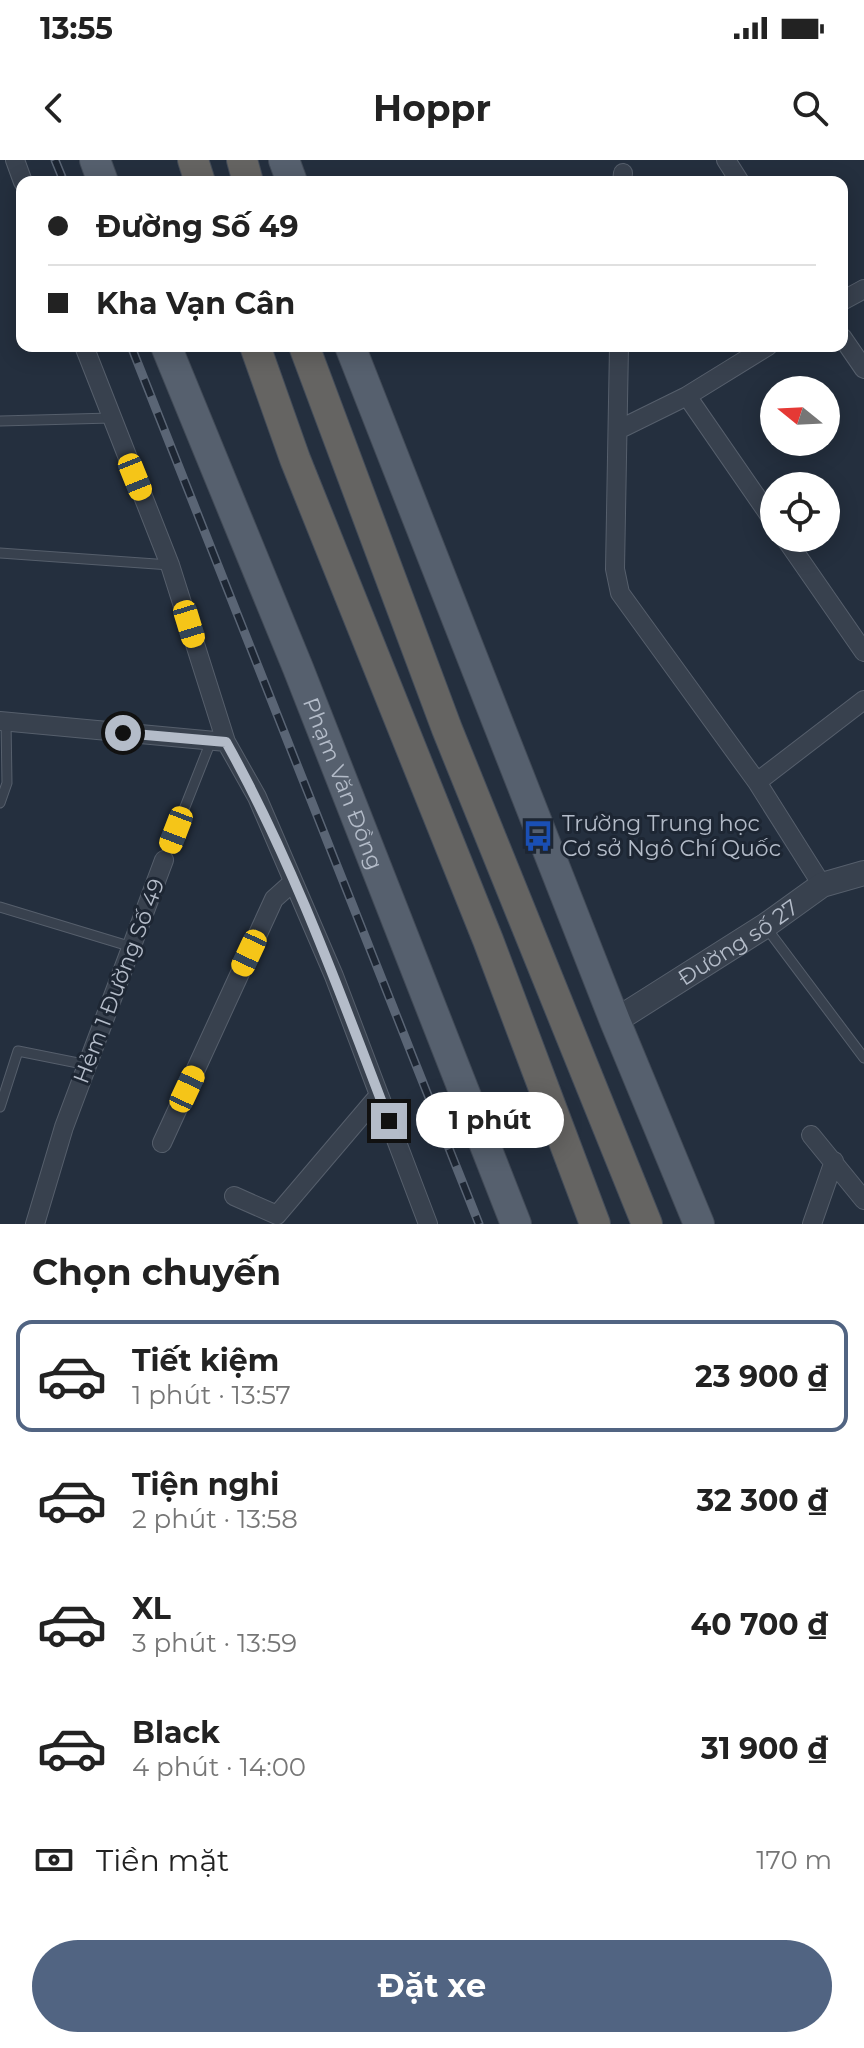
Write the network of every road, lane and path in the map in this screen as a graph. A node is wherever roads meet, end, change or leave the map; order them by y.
1 (848, 346) edge
2 (86, 352) edge
3 (168, 352) edge
4 (257, 352) edge
5 (306, 352) edge
6 (352, 352) edge
7 (619, 352) edge
8 (758, 352) edge
9 (864, 369) edge
10 (687, 396) junction
11 (111, 418) junction
12 (0, 421) edge
13 (618, 430) junction
14 (760, 502) edge
15 (795, 552) edge
16 (0, 553) edge
17 (170, 565) junction
18 (864, 652) edge
19 (864, 700) edge
20 (3, 721) edge
21 (218, 742) junction
22 (757, 782) junction
23 (0, 803) edge
24 (164, 860) joint
25 (864, 873) edge
26 (293, 882) junction
27 (822, 885) junction
28 (0, 907) edge
29 (765, 926) junction
30 (132, 947) junction
31 (615, 1021) junction
32 (864, 1058) edge
33 (88, 1065) junction
34 (379, 1095) junction
35 (0, 1107) edge
36 (811, 1135) dead end
37 (162, 1143) dead end
38 (834, 1161) junction
39 (234, 1196) dead end
40 (864, 1200) edge
41 (35, 1224) edge
42 (428, 1224) edge
43 (516, 1224) edge
44 (595, 1224) edge
45 (647, 1224) edge
46 (699, 1224) edge
47 (812, 1224) edge

1 - 9 street
2 - 11 street
3 - 43 main road, Phạm Văn Đồng
4 - 44 highway
5 - 45 highway
6 - 31 main road
7 - 13 street
8 - 10 street
10 - 13 street
10 - 14 street
11 - 12 lane
11 - 17 street
13 - 22 street
15 - 18 street
16 - 17 lane
17 - 21 street
19 - 22 street
20 - 21 street
20 - 23 lane
21 - 24 lane, Hẻm 1 Đường Số 49
21 - 26 street
22 - 27 street
24 - 30 street, Hẻm 1 Đường Số 49
25 - 27 street, Đường số 27
26 - 34 street
26 - 37 street
27 - 29 street, Đường số 27
28 - 30 lane
29 - 31 street, Đường số 27
29 - 32 lane
30 - 33 street, Hẻm 1 Đường Số 49
31 - 46 main road
33 - 35 lane
33 - 41 street, Hẻm 1 Đường Số 49
34 - 39 street
34 - 42 street
36 - 38 street
38 - 40 street
38 - 47 street

